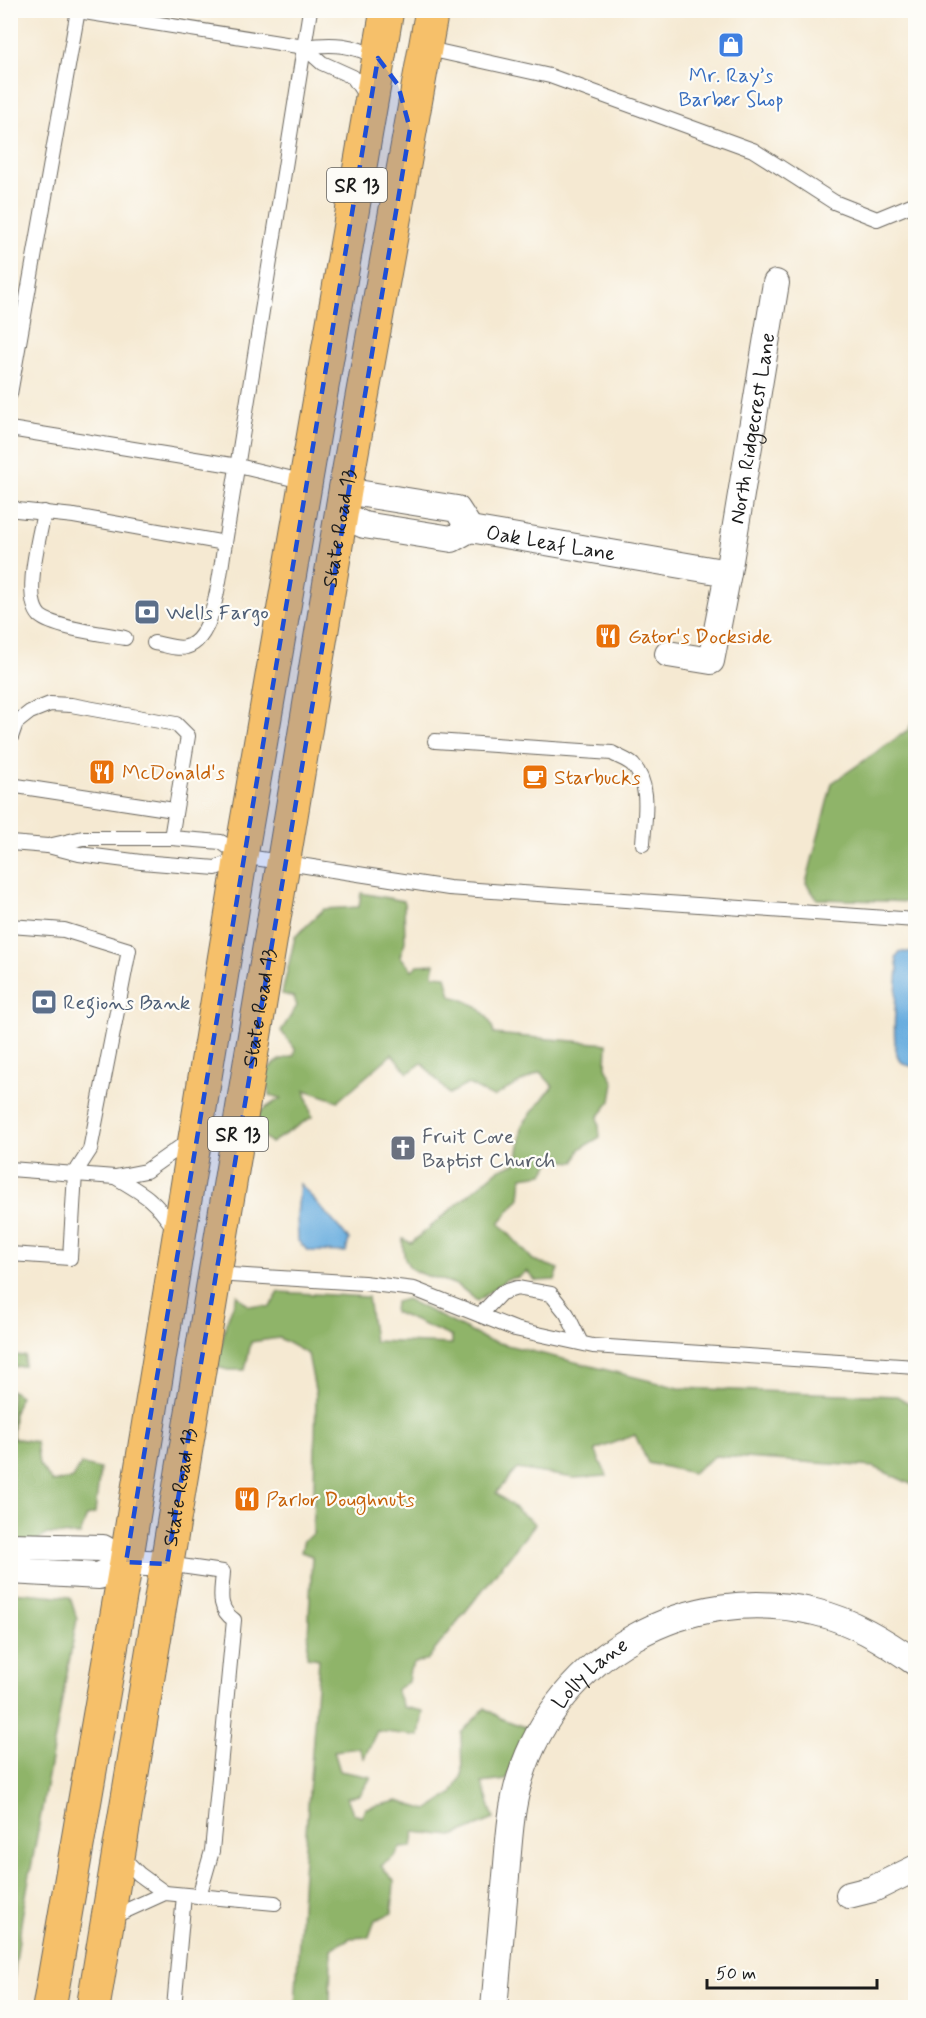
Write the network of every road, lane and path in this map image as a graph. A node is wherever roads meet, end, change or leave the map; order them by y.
1 (310, 10) edge
2 (387, 10) edge
3 (432, 10) edge
4 (78, 11) edge
5 (304, 47) junction
6 (424, 48) junction
7 (378, 58) junction
8 (370, 104) junction
9 (410, 129) junction
10 (915, 203) edge
11 (776, 283) dead end
12 (10, 394) edge
13 (10, 429) edge
14 (238, 466) junction
15 (306, 482) junction
16 (344, 503) junction
17 (10, 505) edge
18 (44, 512) junction
19 (225, 543) junction
20 (728, 573) junction
21 (125, 638) dead end
22 (154, 643) dead end
23 (668, 654) dead end
24 (10, 740) edge
25 (435, 741) dead end
26 (10, 784) edge
27 (174, 810) junction
28 (171, 838) junction
29 (10, 843) edge
30 (642, 844) dead end
31 (48, 846) junction
32 (242, 856) junction
33 (284, 862) junction
34 (915, 920) edge
35 (10, 926) edge
36 (195, 1136) junction
37 (10, 1168) edge
38 (75, 1173) junction
39 (116, 1177) junction
40 (179, 1235) junction
41 (10, 1254) edge
42 (215, 1274) junction
43 (480, 1315) junction
44 (581, 1343) junction
45 (915, 1367) edge
46 (10, 1546) edge
47 (126, 1562) junction
48 (167, 1564) junction
49 (10, 1571) edge
50 (915, 1663) edge
51 (118, 1854) junction
52 (915, 1868) edge
53 (165, 1893) junction
54 (184, 1895) junction
55 (849, 1895) dead end
56 (199, 1896) junction
57 (275, 1903) dead end
58 (109, 1918) junction
59 (62, 1933) junction
60 (49, 2007) edge
61 (62, 2007) edge
62 (93, 2007) edge
63 (174, 2007) edge
64 (494, 2007) edge

1 - 5 lane
2 - 7 main road, State Road 13 / SR 13
3 - 6 main road, State Road 13 / SR 13
4 - 5 lane
4 - 12 lane
5 - 7 lane
5 - 8 lane
5 - 14 lane
6 - 9 main road, State Road 13 / SR 13
6 - 10 lane
7 - 8 main road, State Road 13 / SR 13
7 - 9 main road
8 - 15 main road, State Road 13 / SR 13
9 - 16 main road, State Road 13 / SR 13
11 - 20 street, North Ridgecrest Lane
13 - 14 lane
14 - 15 lane
14 - 19 lane
15 - 16 main road
15 - 32 main road, State Road 13 / SR 13
16 - 20 street, Oak Leaf Lane
16 - 33 main road, State Road 13 / SR 13
17 - 18 lane
18 - 19 lane
18 - 21 lane
19 - 22 lane
20 - 23 street, North Ridgecrest Lane
24 - 27 lane
25 - 30 lane
26 - 27 lane
27 - 28 lane
28 - 31 lane
28 - 32 lane
29 - 31 lane
31 - 32 lane
32 - 33 lane
32 - 36 main road, State Road 13 / SR 13
33 - 34 lane
33 - 42 main road, State Road 13 / SR 13
35 - 38 lane
36 - 39 lane
36 - 40 main road, State Road 13 / SR 13
37 - 38 lane
38 - 39 lane
38 - 41 lane
39 - 40 lane
40 - 47 main road, State Road 13 / SR 13
42 - 43 lane
42 - 48 main road, State Road 13 / SR 13
43 - 44 lane
43 - 44 lane
44 - 45 lane
46 - 47 street
47 - 48 street
47 - 49 street
47 - 59 main road, State Road 13 / SR 13
48 - 51 main road, State Road 13 / SR 13
48 - 56 lane
50 - 64 street, Lolly Lane
51 - 53 lane
51 - 58 main road, State Road 13 / SR 13
52 - 55 street
53 - 54 lane
53 - 58 lane
54 - 56 lane
54 - 63 lane
56 - 57 lane
58 - 62 main road, State Road 13 / SR 13
59 - 60 main road, State Road 13 / SR 13
59 - 61 main road

